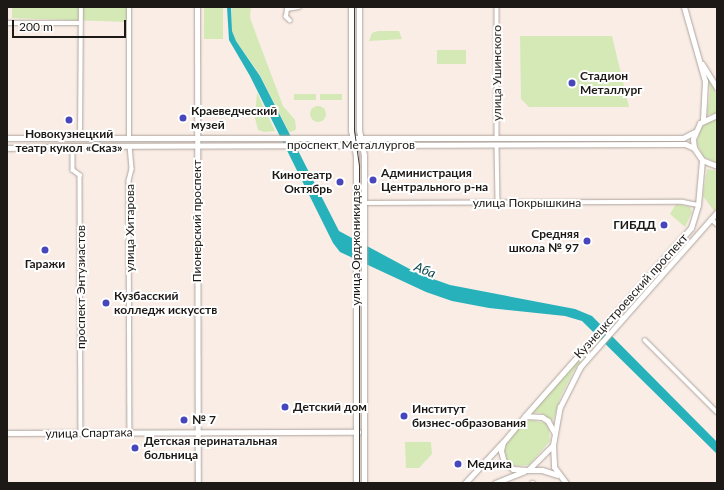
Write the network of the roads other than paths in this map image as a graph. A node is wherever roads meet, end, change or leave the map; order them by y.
1 (81, 7) edge
2 (129, 7) edge
3 (197, 7) edge
4 (300, 7) edge
5 (351, 7) edge
6 (359, 7) edge
7 (497, 7) edge
8 (684, 7) edge
9 (290, 21) dead end
10 (7, 23) edge
11 (80, 23) junction
12 (701, 61) junction
13 (716, 83) edge
14 (717, 88) edge
15 (717, 115) edge
16 (703, 120) junction
17 (694, 132) junction
18 (7, 138) edge
19 (80, 138) junction
20 (129, 138) junction
21 (353, 138) junction
22 (361, 138) junction
23 (497, 138) junction
24 (198, 142) junction
25 (355, 145) junction
26 (362, 145) junction
27 (497, 145) junction
28 (73, 146) junction
29 (130, 146) junction
30 (7, 148) edge
31 (694, 148) junction
32 (702, 160) junction
33 (717, 166) edge
34 (356, 203) junction
35 (364, 203) junction
36 (498, 203) junction
37 (698, 205) junction
38 (717, 212) edge
39 (711, 219) junction
40 (717, 224) edge
41 (645, 340) dead end
42 (717, 412) edge
43 (525, 416) junction
44 (130, 432) junction
45 (197, 432) junction
46 (356, 432) junction
47 (554, 432) junction
48 (7, 433) edge
49 (81, 433) junction
50 (363, 433) junction
51 (503, 442) junction
52 (552, 445) junction
53 (526, 471) junction
54 (557, 475) junction
55 (504, 481) edge
56 (198, 483) edge
57 (356, 483) edge
58 (364, 483) edge
59 (465, 483) edge
60 (495, 483) edge
61 (566, 483) edge

1 - 11 street
2 - 20 street
3 - 24 main road, Пионерский проспект
4 - 9 street
5 - 21 main road, улица Орджоникидзе
6 - 22 main road, улица Орджоникидзе
7 - 23 street, улица Ушинского
8 - 12 main road
10 - 11 street
11 - 19 street
12 - 13 main road
12 - 16 main road
13 - 14 main road
15 - 16 main road
16 - 17 main road
17 - 23 main road, проспект Металлургов
17 - 31 main road
18 - 19 main road, проспект Металлургов
19 - 20 main road, проспект Металлургов
20 - 24 main road, проспект Металлургов
21 - 22 main road, проспект Металлургов
21 - 24 main road, проспект Металлургов
21 - 25 main road, улица Орджоникидзе
22 - 23 main road, проспект Металлургов
22 - 26 main road, улица Орджоникидзе
24 - 25 main road, проспект Металлургов
24 - 29 main road, проспект Металлургов
24 - 45 main road, Пионерский проспект
25 - 26 main road, проспект Металлургов
25 - 34 main road, улица Орджоникидзе
26 - 27 main road, проспект Металлургов
26 - 35 main road, улица Орджоникидзе
27 - 31 main road, проспект Металлургов
27 - 36 street
28 - 29 main road, проспект Металлургов
28 - 30 main road, проспект Металлургов
28 - 49 street, проспект Энтузиастов
29 - 44 street, улица Хитарова
31 - 32 main road
32 - 33 main road
32 - 37 main road, Кузнецкстроевский проспект
34 - 35 street, улица Покрышкина
34 - 46 main road, улица Орджоникидзе
35 - 36 street, улица Покрышкина
35 - 50 main road, улица Орджоникидзе
36 - 37 street, улица Покрышкина
37 - 43 main road, Кузнецкстроевский проспект
38 - 39 main road, Кузнецкстроевский проспект
39 - 40 street
39 - 47 main road, Кузнецкстроевский проспект
41 - 42 street
43 - 47 main road
43 - 51 main road
44 - 45 main road, улица Спартака
44 - 49 main road, улица Спартака
45 - 46 main road, улица Спартака
45 - 56 main road, Пионерский проспект
46 - 50 main road, улица Спартака
46 - 57 main road, улица Орджоникидзе
47 - 52 main road
48 - 49 main road, улица Спартака
50 - 58 main road, улица Орджоникидзе
51 - 53 main road
51 - 59 main road
52 - 53 main road
52 - 54 main road
53 - 54 main road
53 - 55 main road
54 - 61 main road
55 - 60 main road

